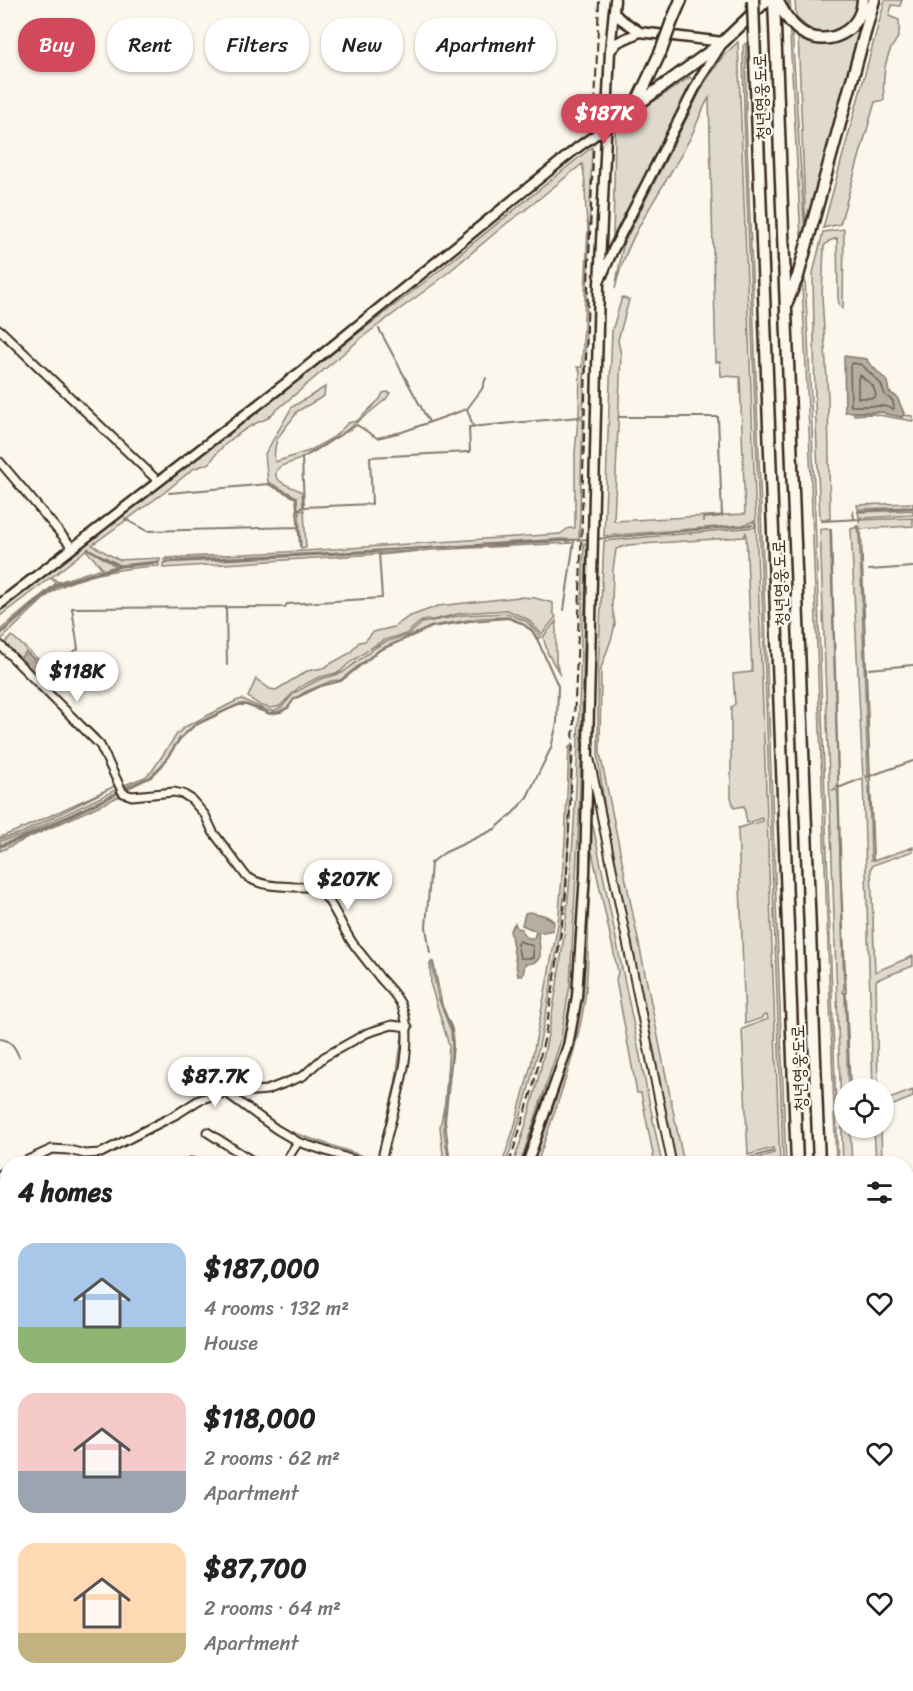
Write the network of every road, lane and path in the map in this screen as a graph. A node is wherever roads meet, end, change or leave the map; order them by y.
1 (615, 0) edge
2 (681, 0) edge
3 (753, 0) edge
4 (767, 0) edge
5 (863, 0) edge
6 (874, 0) edge
7 (776, 4) edge
8 (614, 11) junction
9 (639, 32) junction
10 (723, 42) junction
11 (610, 51) junction
12 (634, 107) junction
13 (599, 285) junction
14 (785, 305) junction
15 (0, 330) edge
16 (0, 462) edge
17 (158, 481) junction
18 (72, 547) junction
19 (0, 604) edge
20 (0, 645) edge
21 (587, 746) junction
22 (408, 1027) junction
23 (228, 1094) junction
24 (207, 1132) dead end
25 (298, 1142) junction
26 (37, 1156) edge
27 (244, 1156) edge
28 (289, 1156) edge
29 (341, 1156) edge
30 (383, 1156) edge
31 (530, 1156) edge
32 (670, 1156) edge
33 (797, 1156) edge
34 (819, 1156) edge

1 - 8 main road
2 - 12 highway, bridge
3 - 33 highway, 청년영웅도로, bridge
4 - 10 highway
5 - 7 highway
6 - 14 highway
7 - 14 highway, 청년영웅도로
8 - 9 main road
8 - 11 main road
9 - 10 main road
9 - 11 main road
10 - 12 highway
10 - 13 main road
11 - 13 main road
12 - 17 main road, bridge
13 - 21 main road
14 - 34 highway, 청년영웅도로
15 - 17 street
16 - 18 street
17 - 18 main road
18 - 19 main road
20 - 22 street
21 - 31 main road
21 - 32 street
22 - 23 street
22 - 30 street
23 - 25 street
23 - 26 street
24 - 27 street
25 - 28 street
25 - 29 street

